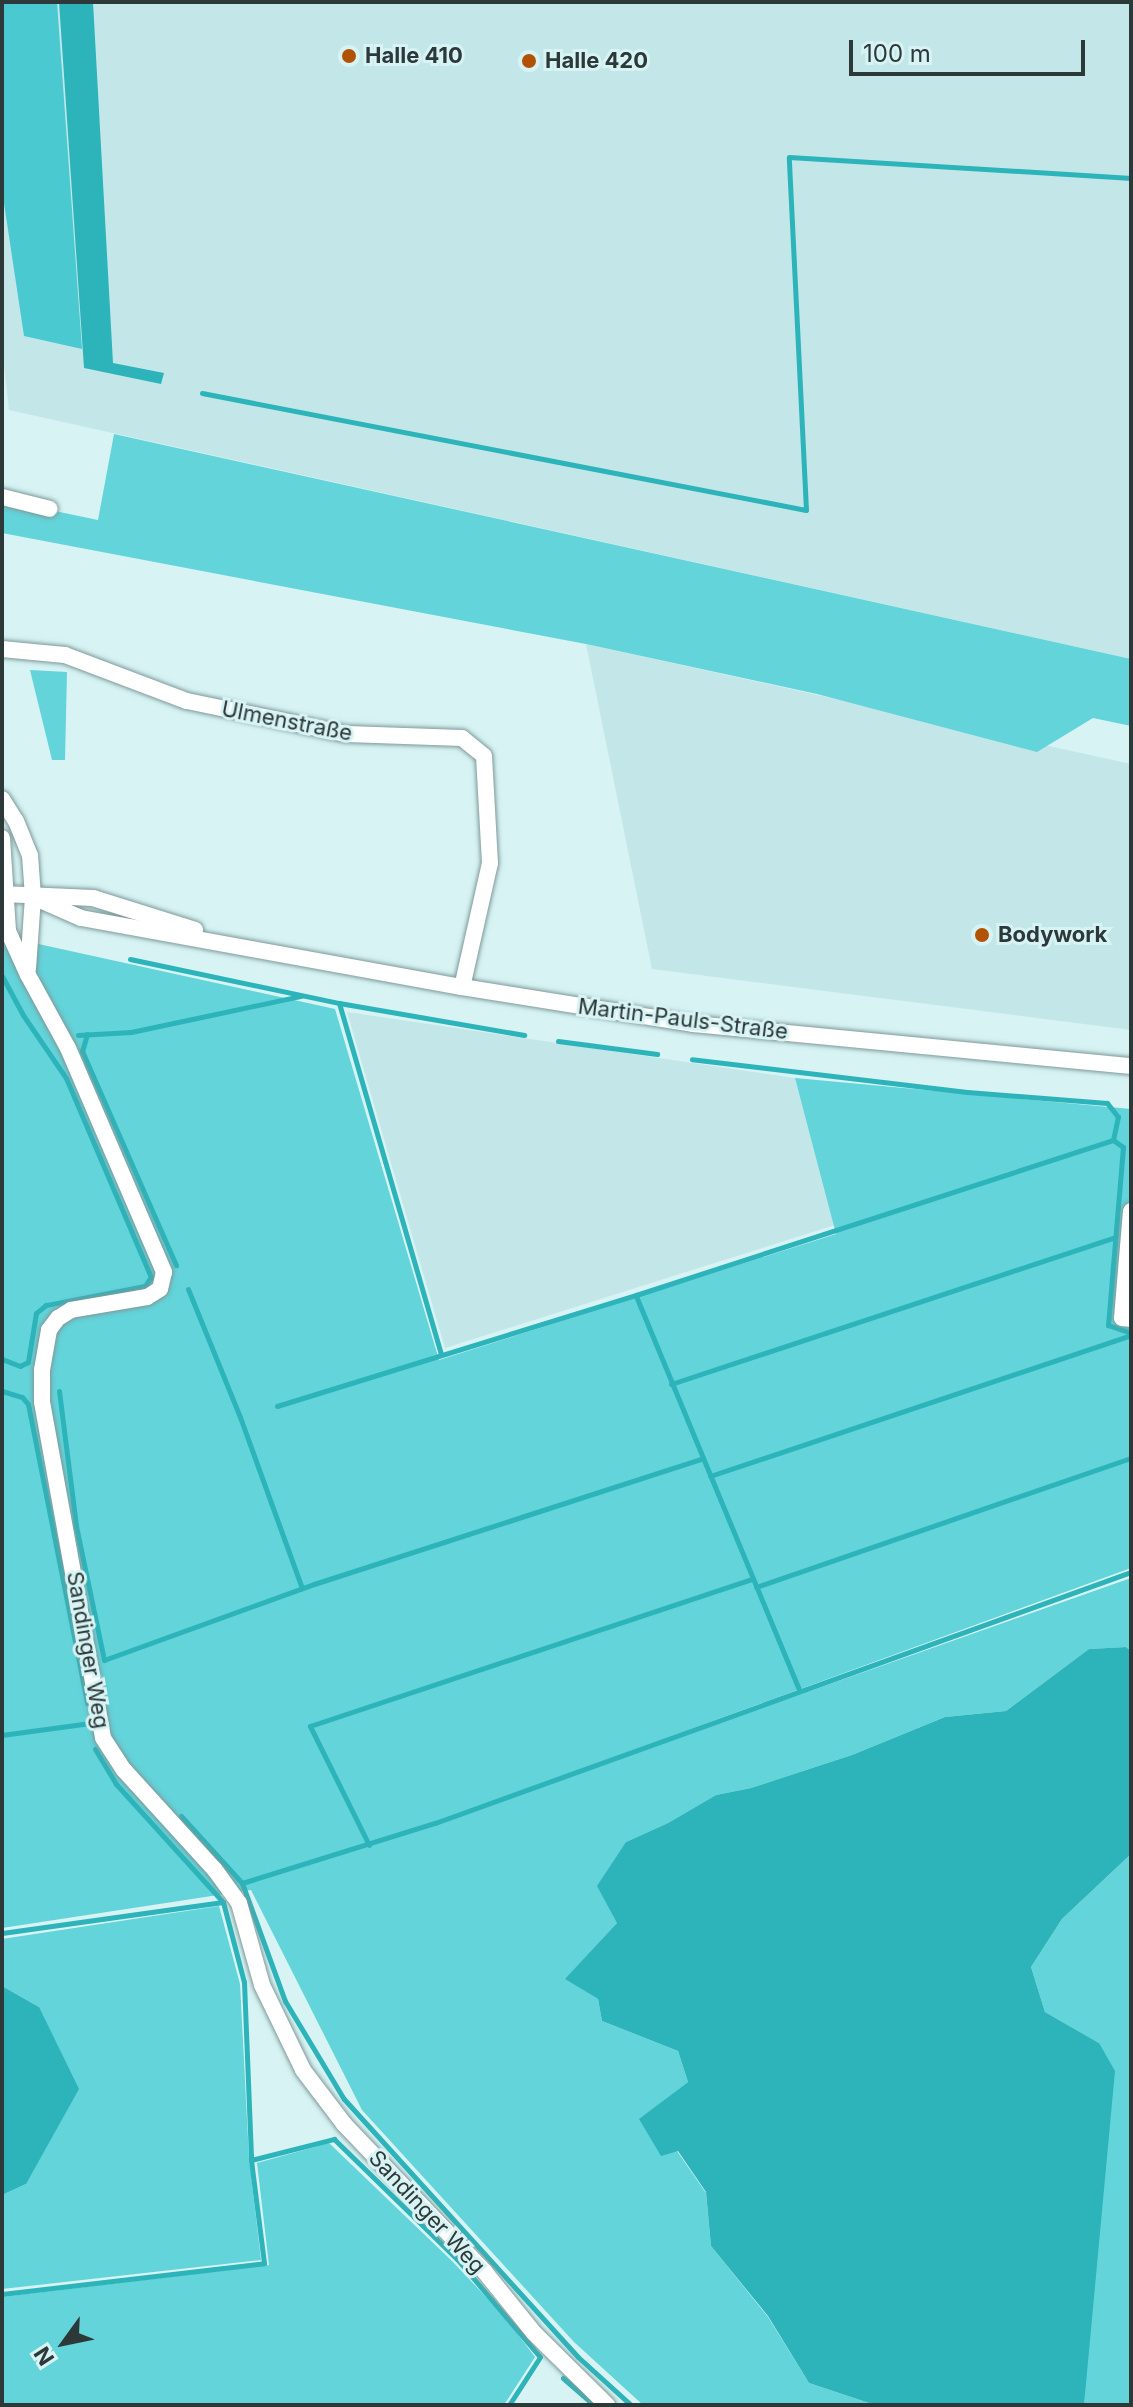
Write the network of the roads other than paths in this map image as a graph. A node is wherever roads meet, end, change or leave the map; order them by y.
1 (2, 497) edge
2 (50, 509) dead end
3 (2, 649) edge
4 (2, 799) edge
5 (2, 838) edge
6 (3, 893) edge
7 (33, 897) junction
8 (28, 975) junction
9 (462, 987) junction
10 (1131, 1066) edge
11 (1131, 1211) edge
12 (1126, 1319) edge
13 (607, 2405) edge

1 - 2 street
3 - 9 street, Ulmenstraße
4 - 7 street
5 - 6 street, Sandinger Weg
6 - 7 street, Martin-Pauls-Straße
6 - 8 street, Sandinger Weg
7 - 8 street
7 - 9 street, Martin-Pauls-Straße
8 - 13 street, Sandinger Weg
9 - 10 street, Martin-Pauls-Straße
11 - 12 street

